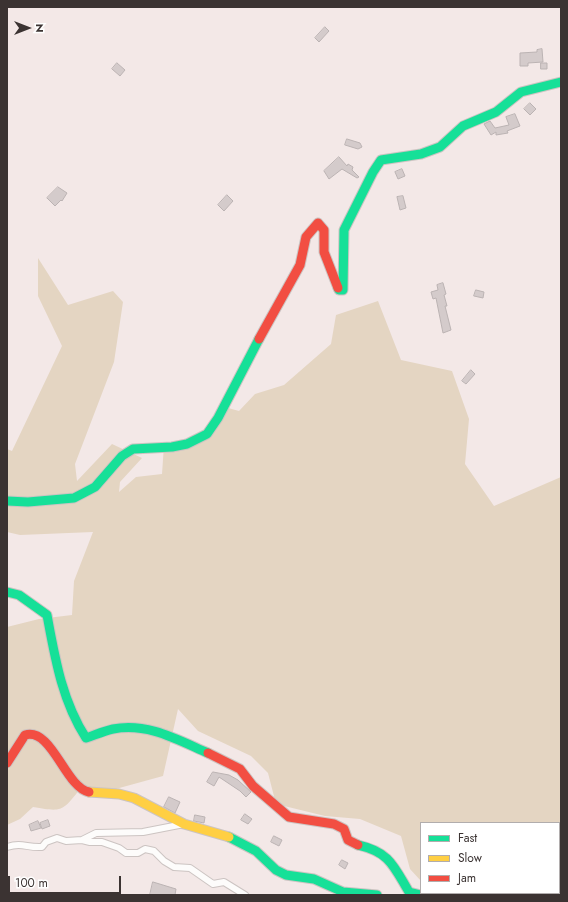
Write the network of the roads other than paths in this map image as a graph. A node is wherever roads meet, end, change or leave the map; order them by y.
1 (561, 82) edge
2 (7, 501) edge
3 (7, 592) edge
4 (7, 763) edge
5 (184, 824) junction
6 (82, 840) junction
7 (7, 847) edge
8 (245, 895) edge
9 (377, 895) edge
10 (421, 895) edge

1 - 2 street
3 - 10 street
4 - 5 street
5 - 6 street
5 - 9 street
6 - 7 street
6 - 8 street

